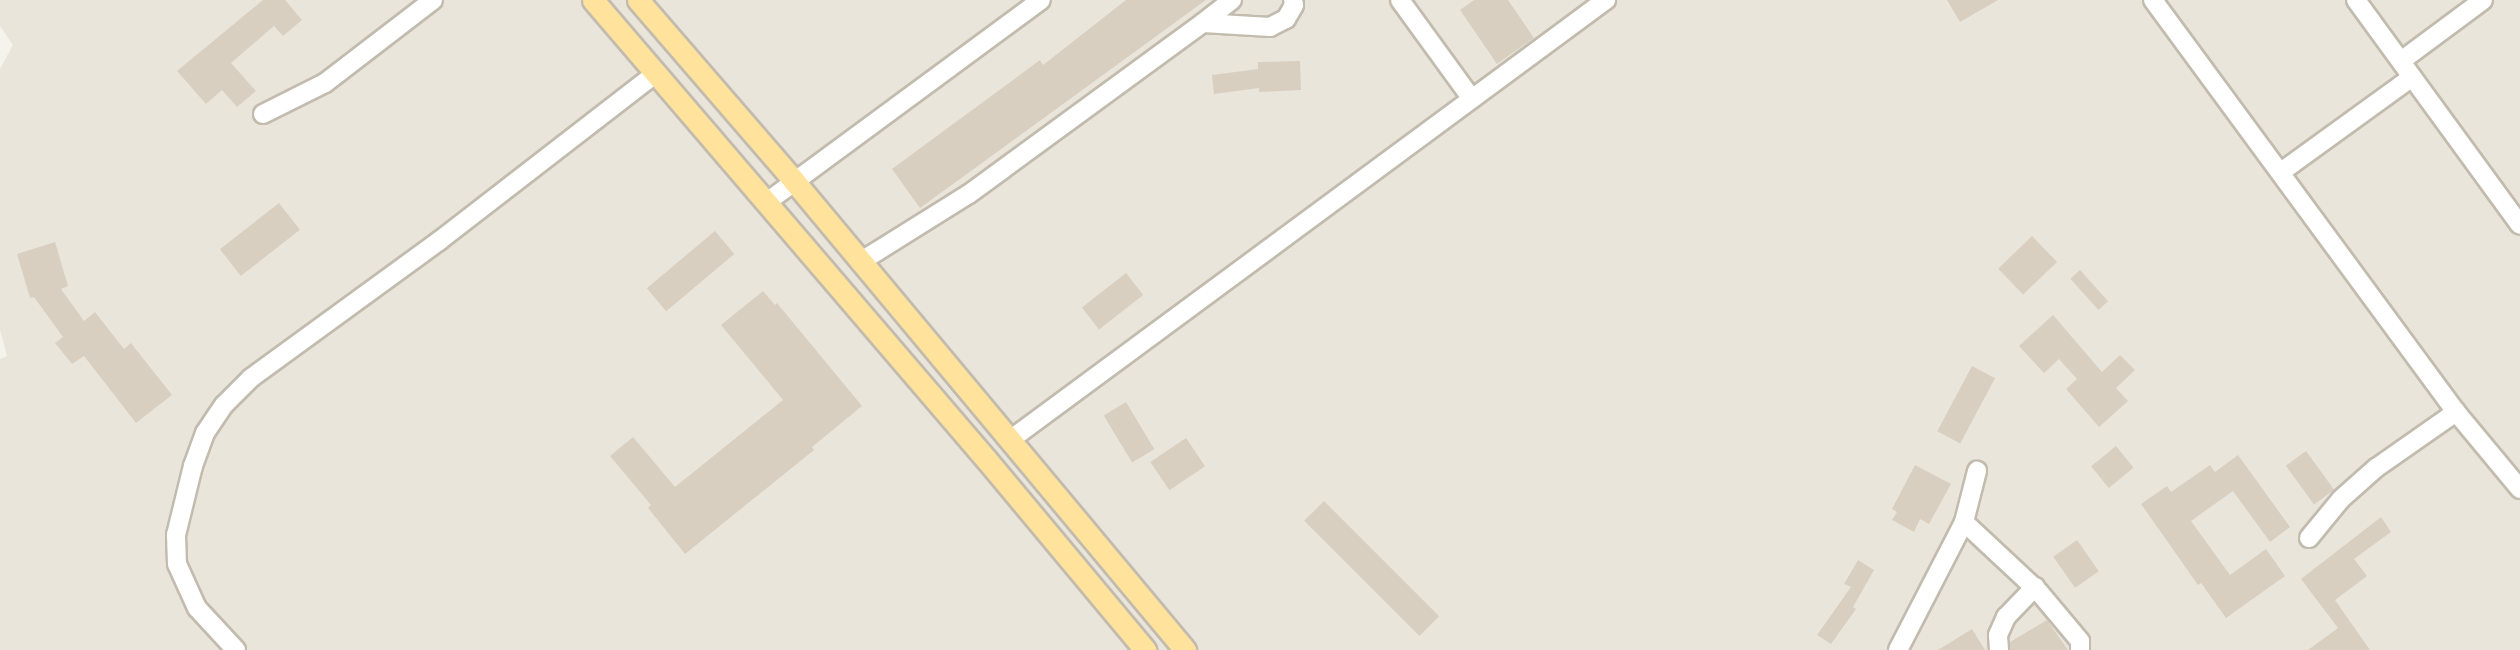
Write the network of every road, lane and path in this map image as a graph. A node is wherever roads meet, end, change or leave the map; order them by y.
1 (433, 0) edge
2 (593, 0) edge
3 (638, 0) edge
4 (1041, 0) edge
5 (1232, 0) edge
6 (1293, 0) edge
7 (1399, 0) edge
8 (2153, 0) edge
9 (2356, 0) edge
10 (2483, 0) edge
11 (1601, 2) edge
12 (1203, 23) junction
13 (2401, 61) junction
14 (656, 73) junction
15 (2412, 77) junction
16 (1472, 99) junction
17 (262, 114) dead end
18 (2281, 172) junction
19 (794, 181) junction
20 (767, 202) junction
21 (2516, 213) edge
22 (860, 262) junction
23 (2456, 412) junction
24 (1010, 440) junction
25 (1977, 471) dead end
26 (2520, 489) edge
27 (1052, 492) junction
28 (1029, 510) junction
29 (1964, 522) junction
30 (2309, 538) dead end
31 (2035, 587) junction
32 (236, 650) edge
33 (1145, 650) edge
34 (1185, 650) edge
35 (1898, 650) edge
36 (1999, 650) edge
37 (2080, 650) edge

1 - 17 street
2 - 14 main road
3 - 19 main road
4 - 19 street
5 - 12 street
6 - 12 street
7 - 16 street
8 - 18 street
9 - 13 street
10 - 13 street
11 - 16 street
12 - 22 street
13 - 15 street
14 - 20 main road
14 - 32 street
15 - 18 street
15 - 21 street
16 - 24 street
18 - 23 street
19 - 20 street
19 - 22 main road
20 - 28 main road
22 - 24 main road
23 - 26 street
23 - 30 street
24 - 27 main road
25 - 29 street
27 - 28 main road
27 - 34 main road
28 - 33 main road
29 - 31 street
29 - 35 street
31 - 36 street
31 - 37 street

